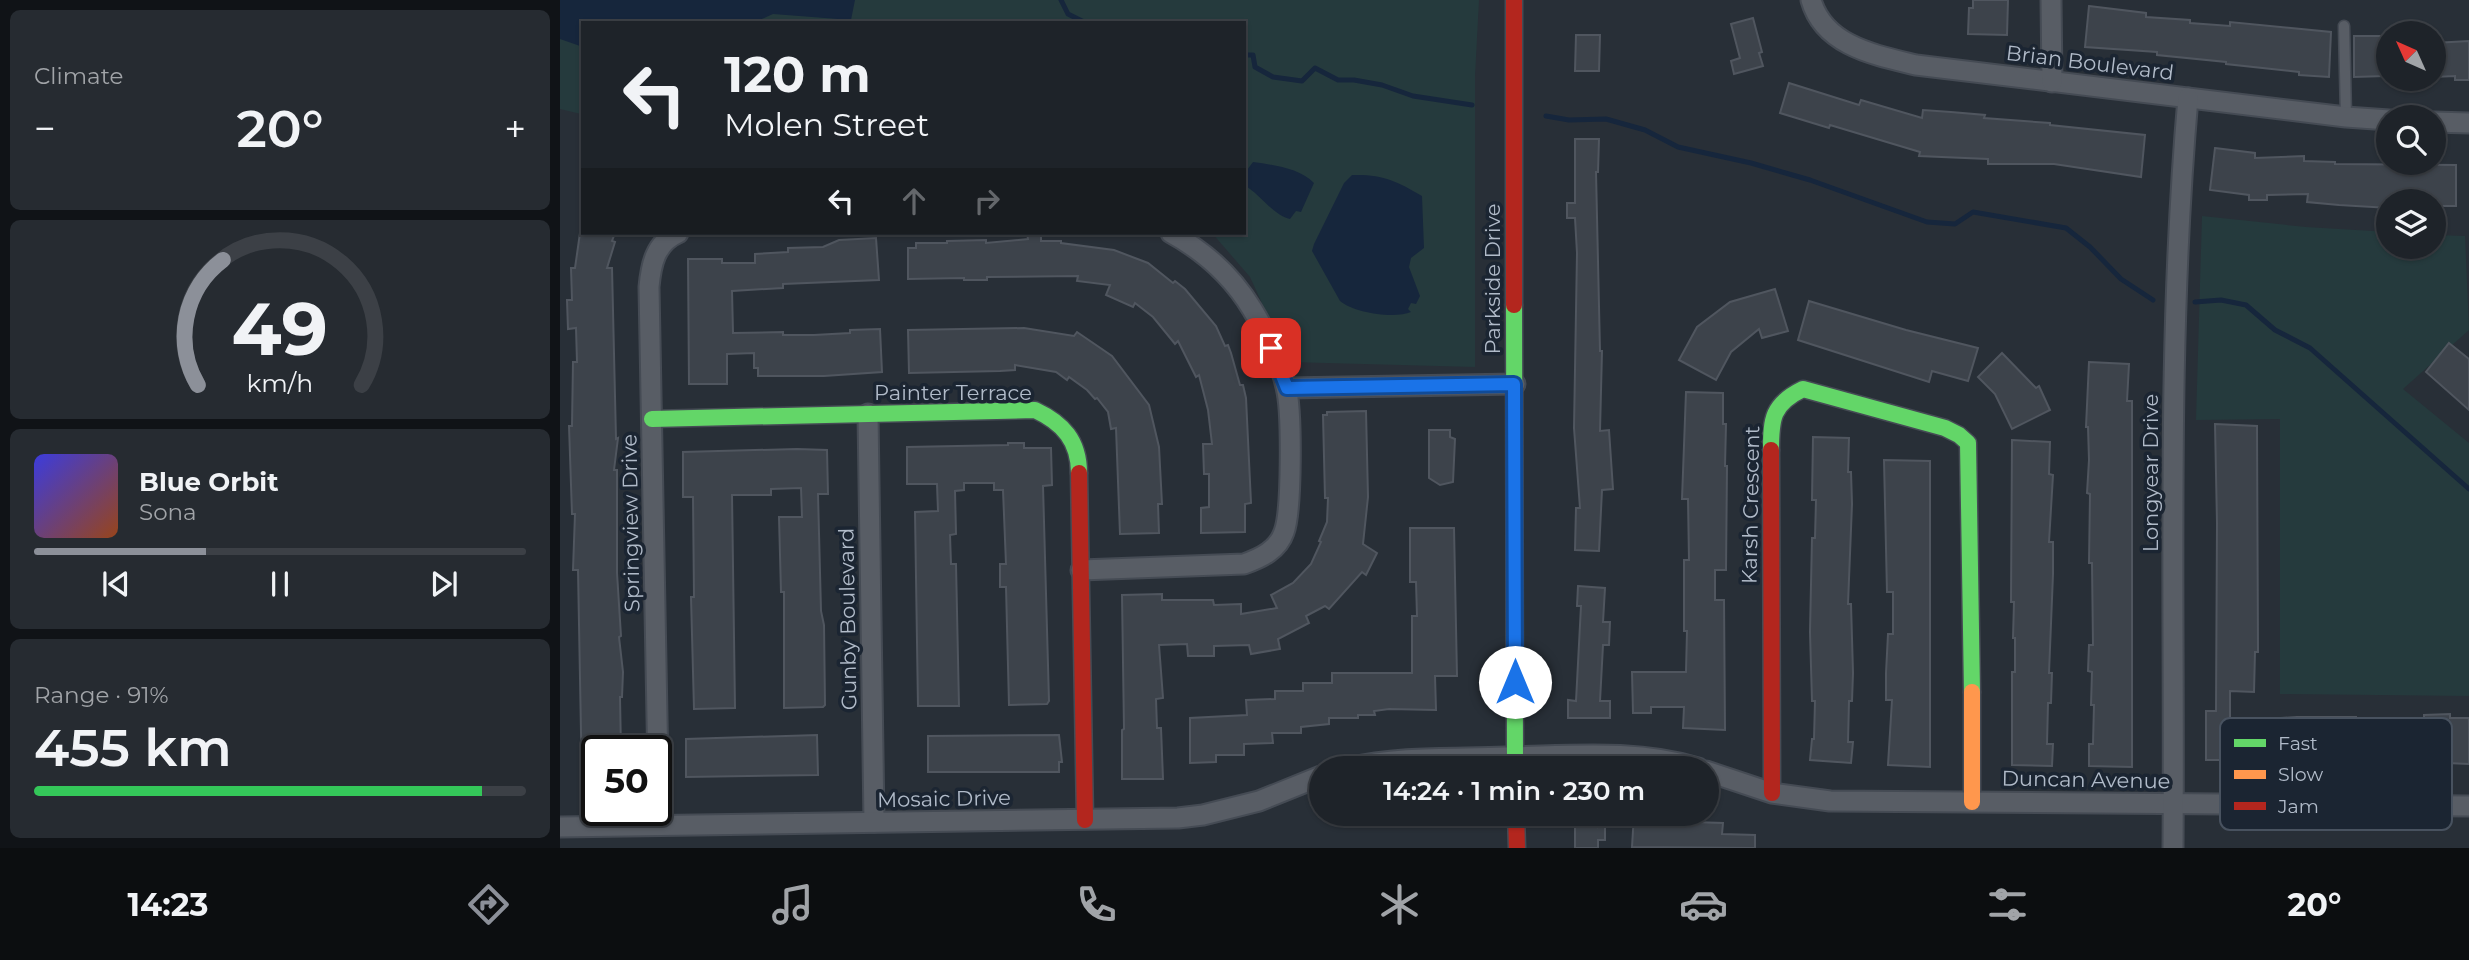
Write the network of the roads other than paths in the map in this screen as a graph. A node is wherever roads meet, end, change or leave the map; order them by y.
1 (1514, 0) edge
2 (1811, 0) edge
3 (2051, 0) edge
4 (2344, 26) dead end
5 (2052, 82) junction
6 (2188, 98) junction
7 (2346, 117) junction
8 (2376, 119) edge
9 (2446, 122) edge
10 (2469, 123) edge
11 (673, 235) edge
12 (1174, 235) edge
13 (1514, 384) junction
14 (1287, 388) junction
15 (868, 414) junction
16 (652, 419) junction
17 (1081, 570) junction
18 (657, 735) edge
19 (1515, 756) edge
20 (1719, 775) edge
21 (1309, 781) edge
22 (1772, 793) junction
23 (1972, 802) junction
24 (2173, 804) junction
25 (2220, 804) edge
26 (1085, 820) junction
27 (874, 822) junction
28 (672, 825) edge
29 (610, 826) edge
30 (1516, 826) edge
31 (560, 827) edge
32 (1517, 848) edge
33 (2173, 848) edge

1 - 13 street, Parkside Drive
2 - 5 street, Brian Boulevard
3 - 5 street
4 - 7 lane
5 - 6 street, Brian Boulevard
6 - 7 street, Brian Boulevard
6 - 24 street, Longyear Drive
7 - 8 street, Brian Boulevard
9 - 10 street
11 - 16 street, Springview Drive
12 - 14 street
13 - 14 street
13 - 19 street, Parkside Drive
14 - 17 street
15 - 16 street, Painter Terrace
15 - 17 street, Painter Terrace
15 - 27 street, Gunby Boulevard
16 - 18 street, Springview Drive
17 - 26 street, Painter Terrace
20 - 22 street, Duncan Avenue
21 - 26 street, Mosaic Drive
22 - 23 street, Duncan Avenue
22 - 23 street, Karsh Crescent
23 - 24 street, Duncan Avenue
24 - 25 street, Duncan Avenue
24 - 33 street, Longyear Drive
26 - 27 street, Mosaic Drive
27 - 28 street, Mosaic Drive
29 - 31 street, Mosaic Drive
30 - 32 street

